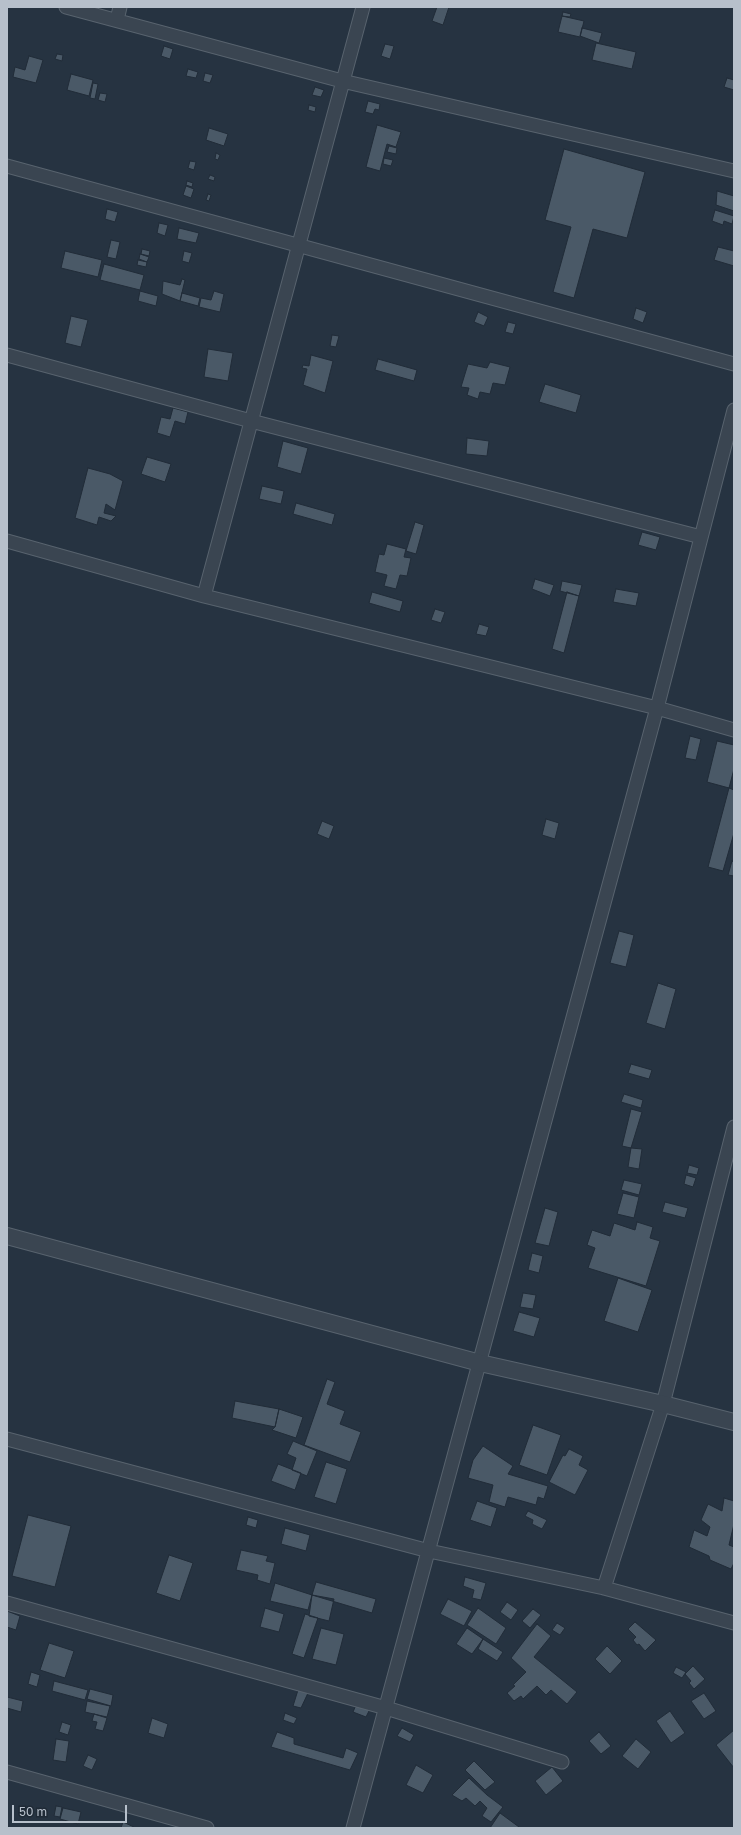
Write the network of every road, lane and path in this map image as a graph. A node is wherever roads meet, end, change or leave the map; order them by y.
1 (66, 7) edge
2 (120, 7) edge
3 (362, 7) edge
4 (117, 20) junction
5 (342, 81) junction
6 (7, 166) edge
7 (734, 171) edge
8 (298, 244) junction
9 (7, 355) edge
10 (734, 364) edge
11 (734, 410) edge
12 (251, 421) junction
13 (701, 537) junction
14 (7, 541) edge
15 (204, 596) junction
16 (657, 708) junction
17 (734, 730) edge
18 (734, 1127) edge
19 (7, 1236) edge
20 (480, 1363) junction
21 (662, 1404) junction
22 (734, 1422) edge
23 (7, 1439) edge
24 (429, 1550) junction
25 (604, 1588) junction
26 (7, 1603) edge
27 (734, 1623) edge
28 (386, 1708) junction
29 (562, 1762) dead end
30 (7, 1772) edge
31 (207, 1828) edge
32 (353, 1828) edge

1 - 4 street
2 - 4 street
3 - 5 street
4 - 5 street
5 - 7 street
5 - 8 street
6 - 8 street
8 - 10 street
8 - 12 street
9 - 12 street
11 - 13 street
12 - 13 street
12 - 15 street
13 - 16 street
14 - 15 street
15 - 16 street
16 - 17 street
16 - 20 street
18 - 21 street
19 - 20 street
20 - 21 street
20 - 24 street
21 - 22 street
21 - 25 street
23 - 24 street
24 - 25 street
24 - 28 street
25 - 27 street
26 - 28 street
28 - 29 street
28 - 32 street
30 - 31 street

